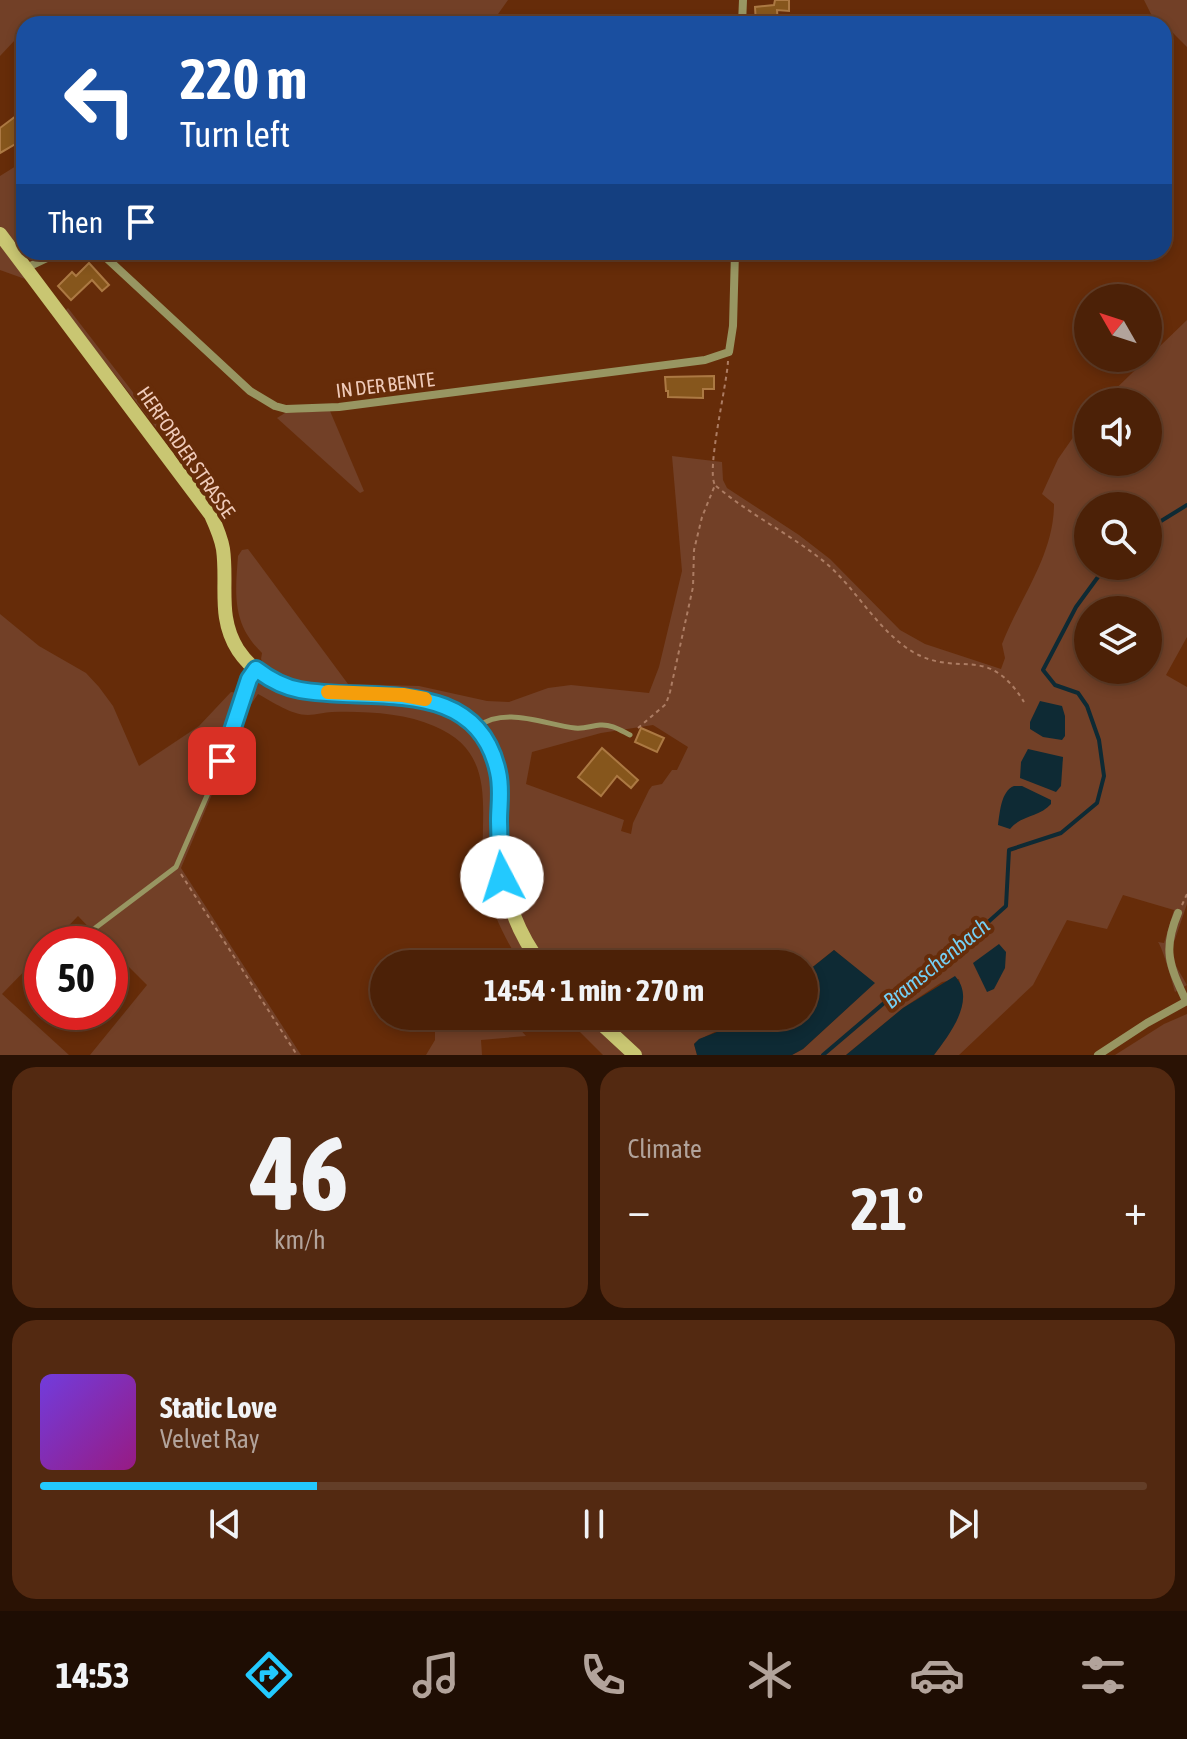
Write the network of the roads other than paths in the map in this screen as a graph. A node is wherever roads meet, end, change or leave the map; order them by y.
1 (0, 234) edge
2 (6, 252) edge
3 (43, 260) edge
4 (109, 260) edge
5 (735, 260) edge
6 (26, 268) junction
7 (256, 669) junction
8 (475, 728) junction
9 (630, 735) road end
10 (1178, 913) dead end
11 (98, 926) edge
12 (531, 950) edge
13 (1187, 1001) edge
14 (606, 1030) edge
15 (629, 1054) edge
16 (1098, 1055) edge

1 - 2 main road, HERFORDER STRASSE
2 - 6 main road, HERFORDER STRASSE
3 - 6 street
4 - 5 street, IN DER BENTE
6 - 7 main road, HERFORDER STRASSE
7 - 8 main road, HERFORDER STRASSE
7 - 11 lane
8 - 9 lane
8 - 12 main road, HERFORDER STRASSE
10 - 13 street
13 - 16 street
14 - 15 main road

